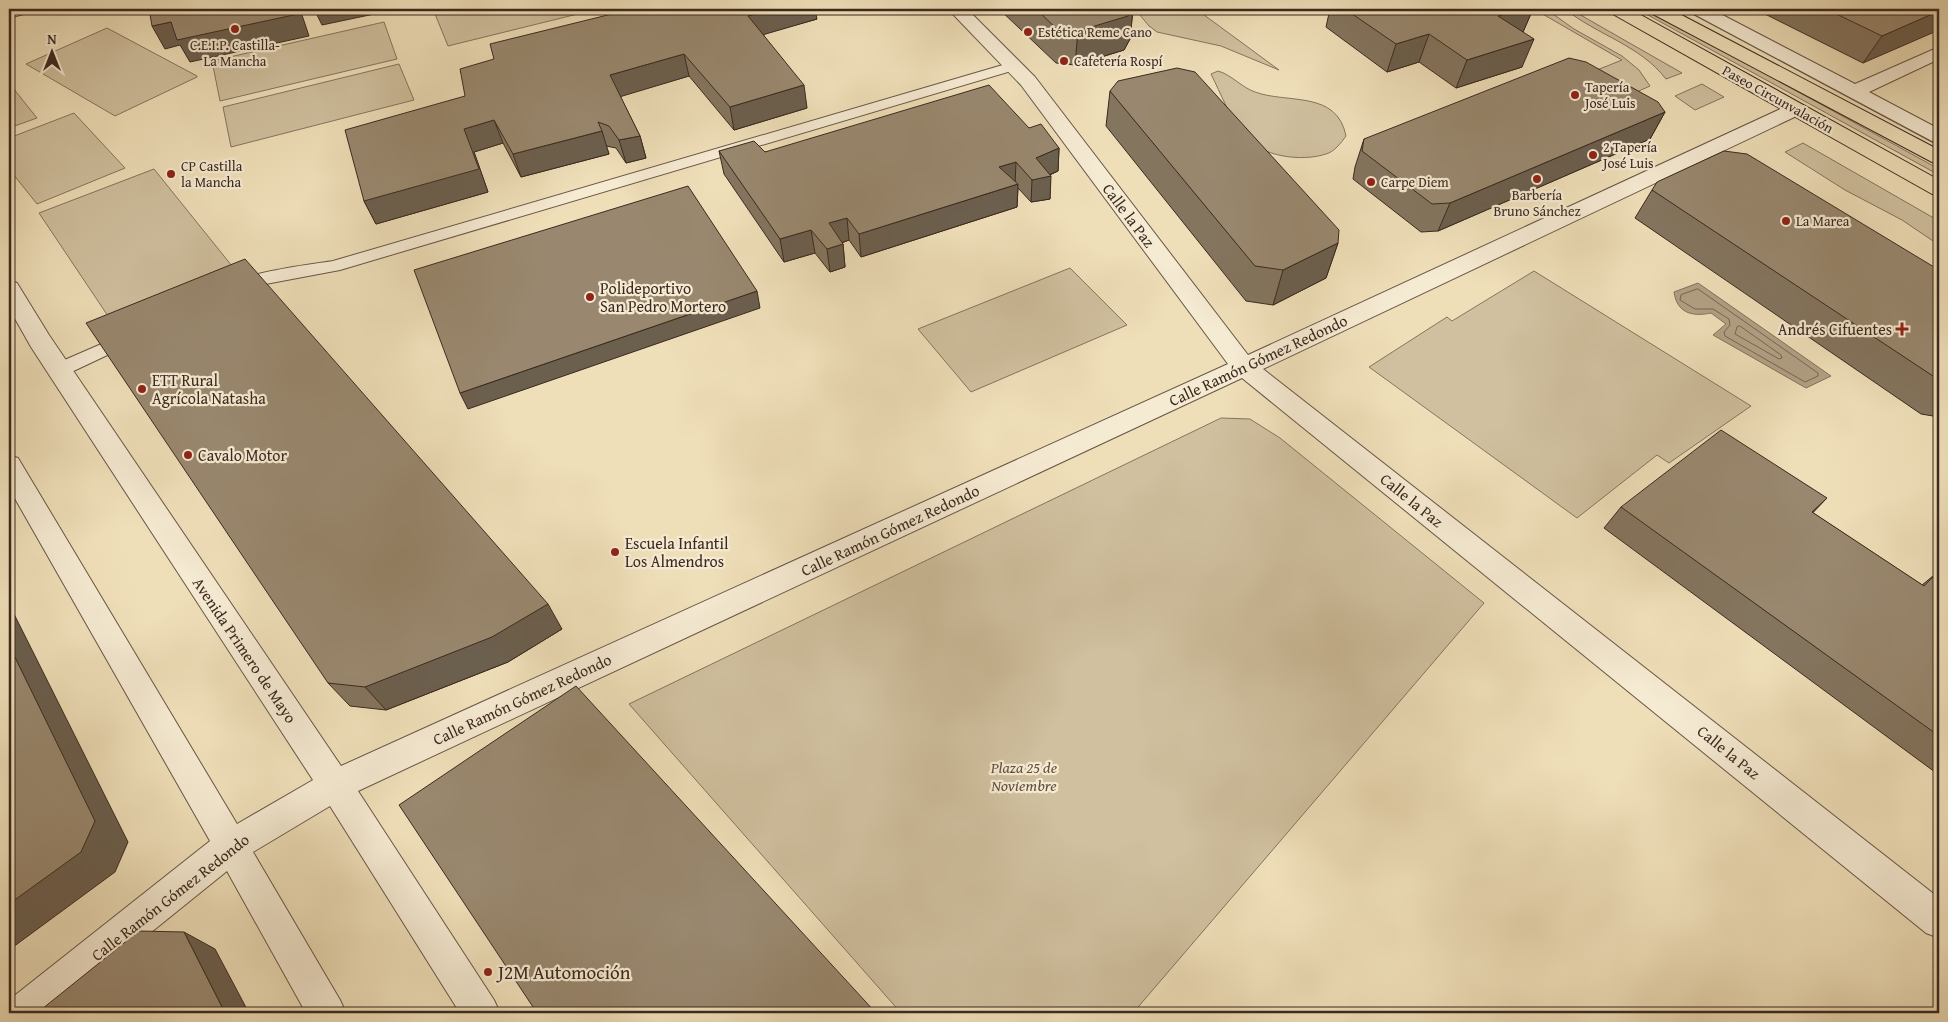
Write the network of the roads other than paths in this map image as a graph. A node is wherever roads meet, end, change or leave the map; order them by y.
1 (20, 9) edge
2 (957, 9) edge
3 (1617, 9) edge
4 (1657, 9) edge
5 (1698, 9) edge
6 (9, 13) edge
7 (1939, 52) edge
8 (1013, 66) junction
9 (1854, 92) junction
10 (1796, 108) junction
11 (1939, 137) edge
12 (1939, 158) edge
13 (1939, 189) edge
14 (9, 288) edge
15 (218, 296) edge
16 (140, 333) edge
17 (1244, 367) junction
18 (60, 370) junction
19 (9, 465) edge
20 (335, 785) junction
21 (231, 846) junction
22 (1939, 920) edge
23 (22, 1013) edge
24 (327, 1013) edge
25 (481, 1013) edge

1 - 6 street
2 - 8 street, Calle la Paz
3 - 10 main road, Paseo Circunvalación
4 - 12 main road, Paseo Circunvalación
5 - 9 street
7 - 9 street
8 - 15 lane
8 - 17 street, Calle la Paz
9 - 11 street
10 - 13 main road, Paseo Circunvalación
10 - 17 street, Calle Ramón Gómez Redondo
14 - 18 street, Avenida Primero de Mayo
16 - 18 lane
17 - 20 street, Calle Ramón Gómez Redondo
17 - 22 street, Calle la Paz
18 - 20 street, Avenida Primero de Mayo
19 - 21 street
20 - 21 street, Calle Ramón Gómez Redondo
20 - 25 street, Avenida Primero de Mayo
21 - 23 street, Calle Ramón Gómez Redondo
21 - 24 street

